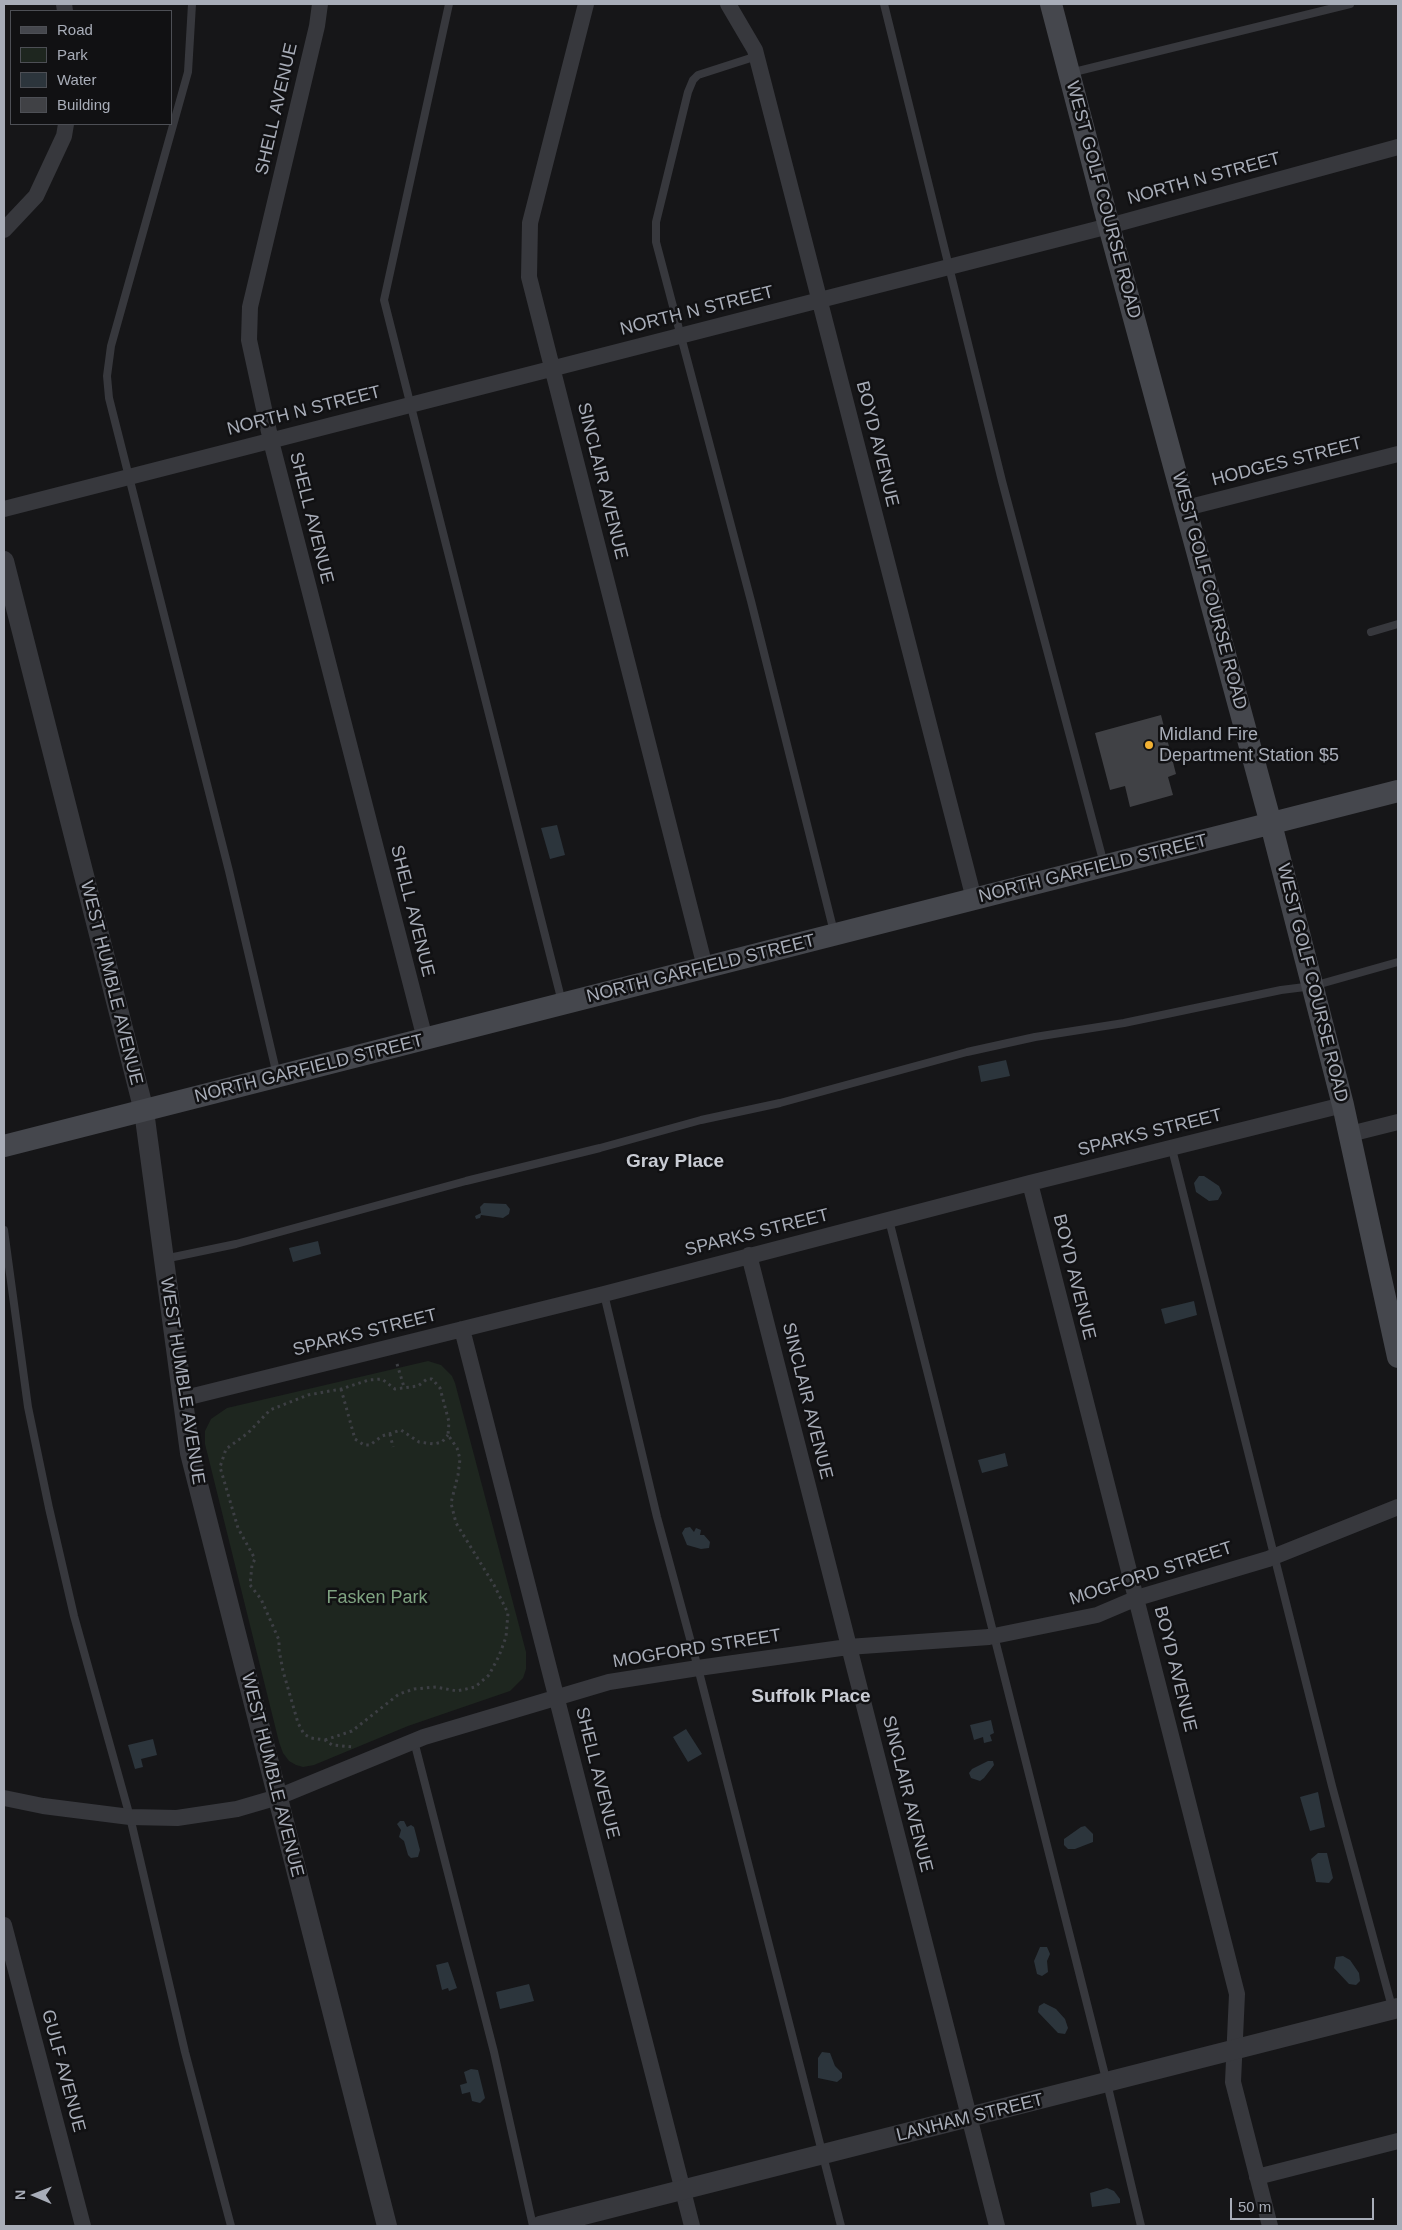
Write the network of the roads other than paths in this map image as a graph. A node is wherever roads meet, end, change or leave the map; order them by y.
1 (192, 4) edge
2 (320, 4) edge
3 (449, 4) edge
4 (586, 4) edge
5 (728, 4) edge
6 (884, 4) edge
7 (1051, 4) edge
8 (1350, 4) edge
9 (757, 56) junction
10 (1069, 74) junction
11 (66, 125) edge
12 (1398, 147) edge
13 (1108, 226) junction
14 (4, 230) edge
15 (950, 267) junction
16 (819, 300) junction
17 (682, 335) junction
18 (553, 369) junction
19 (412, 404) junction
20 (270, 441) junction
21 (1398, 454) edge
22 (130, 477) junction
23 (1186, 508) junction
24 (4, 509) edge
25 (4, 561) edge
26 (1398, 624) edge
27 (1371, 632) dead end
28 (1398, 791) edge
29 (1271, 824) junction
30 (1104, 866) junction
31 (974, 900) junction
32 (835, 935) junction
33 (1398, 962) edge
34 (706, 968) junction
35 (1312, 986) junction
36 (563, 1004) junction
37 (425, 1039) junction
38 (277, 1077) junction
39 (1343, 1106) junction
40 (144, 1111) junction
41 (1398, 1122) edge
42 (1350, 1134) junction
43 (4, 1146) edge
44 (1172, 1149) junction
45 (1030, 1183) junction
46 (889, 1220) junction
47 (4, 1230) edge
48 (749, 1255) junction
49 (163, 1259) junction
50 (604, 1294) junction
51 (462, 1329) junction
52 (1398, 1357) edge
53 (181, 1399) junction
54 (1398, 1507) edge
55 (1274, 1556) junction
56 (1137, 1598) junction
57 (994, 1636) junction
58 (848, 1647) junction
59 (698, 1668) junction
60 (557, 1696) junction
61 (414, 1741) junction
62 (278, 1797) junction
63 (4, 1798) edge
64 (130, 1817) junction
65 (4, 1925) edge
66 (1396, 2009) edge
67 (1233, 2051) junction
68 (1108, 2083) junction
69 (970, 2118) junction
70 (1398, 2141) edge
71 (822, 2155) junction
72 (1257, 2178) junction
73 (683, 2190) junction
74 (83, 2226) edge
75 (231, 2226) edge
76 (387, 2226) edge
77 (533, 2226) edge
78 (540, 2226) edge
79 (692, 2226) edge
80 (841, 2226) edge
81 (997, 2226) edge
82 (1142, 2226) edge
83 (1270, 2226) edge

1 - 22 lane
2 - 20 street, SHELL AVENUE
3 - 19 lane
4 - 18 street, SINCLAIR AVENUE
5 - 9 street, BOYD AVENUE
6 - 15 lane
7 - 10 main road, WEST GOLF COURSE ROAD
8 - 10 lane
9 - 16 street, BOYD AVENUE
9 - 17 lane
10 - 13 main road, WEST GOLF COURSE ROAD
11 - 14 street
12 - 13 street, NORTH N STREET
13 - 15 street, NORTH N STREET
13 - 23 main road, WEST GOLF COURSE ROAD
15 - 16 street, NORTH N STREET
15 - 30 lane
16 - 17 street, NORTH N STREET
16 - 31 street, BOYD AVENUE
17 - 18 street, NORTH N STREET
17 - 32 lane
18 - 19 street, NORTH N STREET
18 - 34 street, SINCLAIR AVENUE
19 - 20 street, NORTH N STREET
19 - 36 lane
20 - 22 street, NORTH N STREET
20 - 37 street, SHELL AVENUE
21 - 23 street, HODGES STREET
22 - 24 street, NORTH N STREET
22 - 38 lane
23 - 29 main road, WEST GOLF COURSE ROAD
25 - 40 street, WEST HUMBLE AVENUE
26 - 27 lane
28 - 29 main road, NORTH GARFIELD STREET
29 - 30 main road, NORTH GARFIELD STREET
29 - 35 main road, WEST GOLF COURSE ROAD
30 - 31 main road, NORTH GARFIELD STREET
31 - 32 main road, NORTH GARFIELD STREET
32 - 34 main road, NORTH GARFIELD STREET
33 - 35 lane
34 - 36 main road, NORTH GARFIELD STREET
35 - 39 main road, WEST GOLF COURSE ROAD
35 - 49 lane
36 - 37 main road, NORTH GARFIELD STREET
37 - 38 main road, NORTH GARFIELD STREET
38 - 40 main road, NORTH GARFIELD STREET
39 - 42 main road, WEST GOLF COURSE ROAD
39 - 44 street, SPARKS STREET
40 - 43 main road, NORTH GARFIELD STREET
40 - 49 street, WEST HUMBLE AVENUE
41 - 42 street
42 - 52 main road, WEST GOLF COURSE ROAD
44 - 45 street, SPARKS STREET
44 - 55 lane
45 - 46 street, SPARKS STREET
45 - 56 street, BOYD AVENUE
46 - 48 street, SPARKS STREET
46 - 57 lane
47 - 64 lane
48 - 50 street, SPARKS STREET
48 - 58 street, SINCLAIR AVENUE
49 - 53 street, WEST HUMBLE AVENUE
50 - 51 street, SPARKS STREET
50 - 59 lane
51 - 53 street, SPARKS STREET
51 - 60 street, SHELL AVENUE
53 - 62 street, WEST HUMBLE AVENUE
54 - 55 street, MOGFORD STREET
55 - 56 street, MOGFORD STREET
55 - 66 lane
56 - 57 street, MOGFORD STREET
56 - 67 street, BOYD AVENUE
57 - 58 street, MOGFORD STREET
57 - 68 lane
58 - 59 street, MOGFORD STREET
58 - 69 street, SINCLAIR AVENUE
59 - 60 street, MOGFORD STREET
59 - 71 lane
60 - 61 street, MOGFORD STREET
60 - 73 street, SHELL AVENUE
61 - 62 street, MOGFORD STREET
61 - 77 lane
62 - 64 street, MOGFORD STREET
62 - 76 street, WEST HUMBLE AVENUE
63 - 64 street, MOGFORD STREET
64 - 75 lane
65 - 74 street, GULF AVENUE
66 - 67 street, LANHAM STREET
67 - 68 street, LANHAM STREET
67 - 72 street, BOYD AVENUE
68 - 69 street, LANHAM STREET
68 - 82 lane
69 - 71 street, LANHAM STREET
69 - 81 street, SINCLAIR AVENUE
70 - 72 street
71 - 73 street, LANHAM STREET
71 - 80 lane
72 - 83 street, BOYD AVENUE
73 - 78 street, LANHAM STREET
73 - 79 street, SHELL AVENUE

